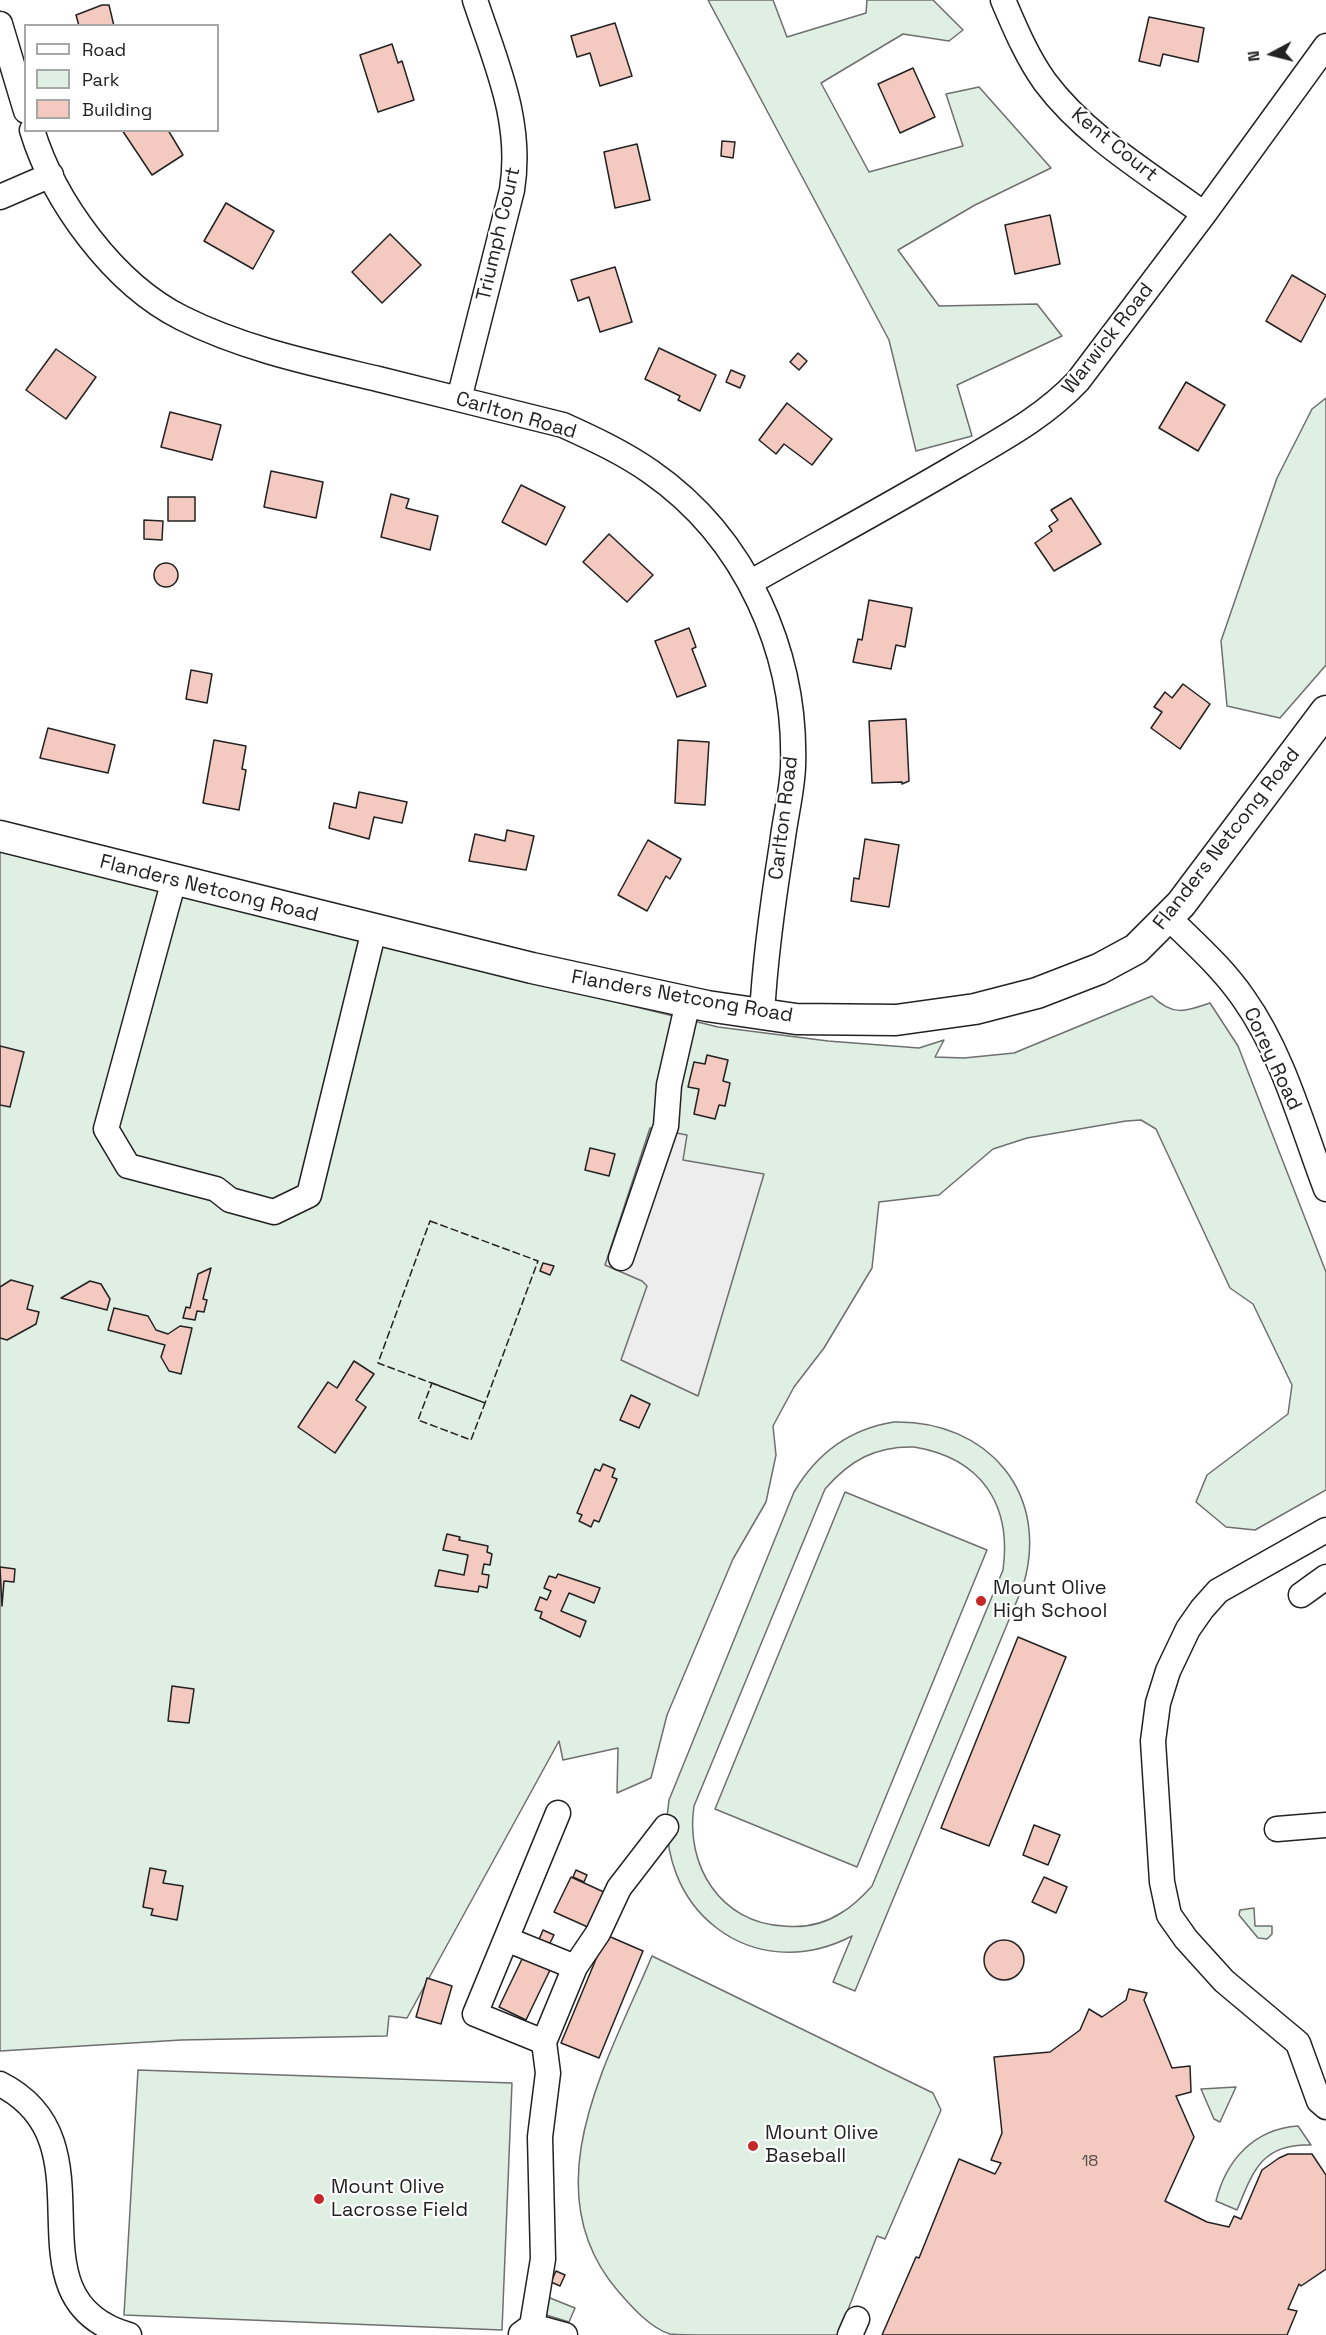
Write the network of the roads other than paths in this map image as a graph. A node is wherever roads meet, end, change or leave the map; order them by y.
1 (475, 0) edge
2 (1003, 0) edge
3 (0, 24) edge
4 (1326, 46) edge
5 (24, 104) edge
6 (33, 132) edge
7 (51, 175) junction
8 (0, 197) edge
9 (1204, 214) junction
10 (459, 399) junction
11 (751, 582) junction
12 (1326, 711) edge
13 (0, 836) edge
14 (174, 880) junction
15 (1169, 918) junction
16 (374, 930) junction
17 (688, 1002) junction
18 (762, 1015) junction
19 (1326, 1189) edge
20 (621, 1258) dead end
21 (1326, 1530) edge
22 (1326, 1577) edge
23 (1301, 1595) dead end
24 (558, 1813) dead end
25 (1326, 1825) edge
26 (666, 1827) dead end
27 (1277, 1829) dead end
28 (506, 1939) junction
29 (575, 1967) junction
30 (544, 2042) junction
31 (0, 2084) edge
32 (1326, 2107) edge
33 (526, 2330) edge
34 (129, 2335) edge
35 (565, 2335) edge

1 - 10 street, Triumph Court
2 - 9 street, Kent Court
3 - 5 street
4 - 9 street, Warwick Road
6 - 7 street, Carlton Road
7 - 8 street
7 - 10 street, Carlton Road
9 - 11 street, Warwick Road
10 - 11 street, Carlton Road
11 - 18 street, Carlton Road
12 - 15 main road, Flanders Netcong Road
13 - 14 main road, Flanders Netcong Road
14 - 16 main road, Flanders Netcong Road
14 - 16 street
15 - 18 main road, Flanders Netcong Road
15 - 19 street, Corey Road
16 - 17 main road, Flanders Netcong Road
17 - 18 main road, Flanders Netcong Road
17 - 20 street
21 - 32 street
22 - 23 street
24 - 28 street
25 - 27 street
26 - 29 street
28 - 29 street
28 - 30 street
29 - 30 street
30 - 33 street
31 - 34 street
33 - 35 street

